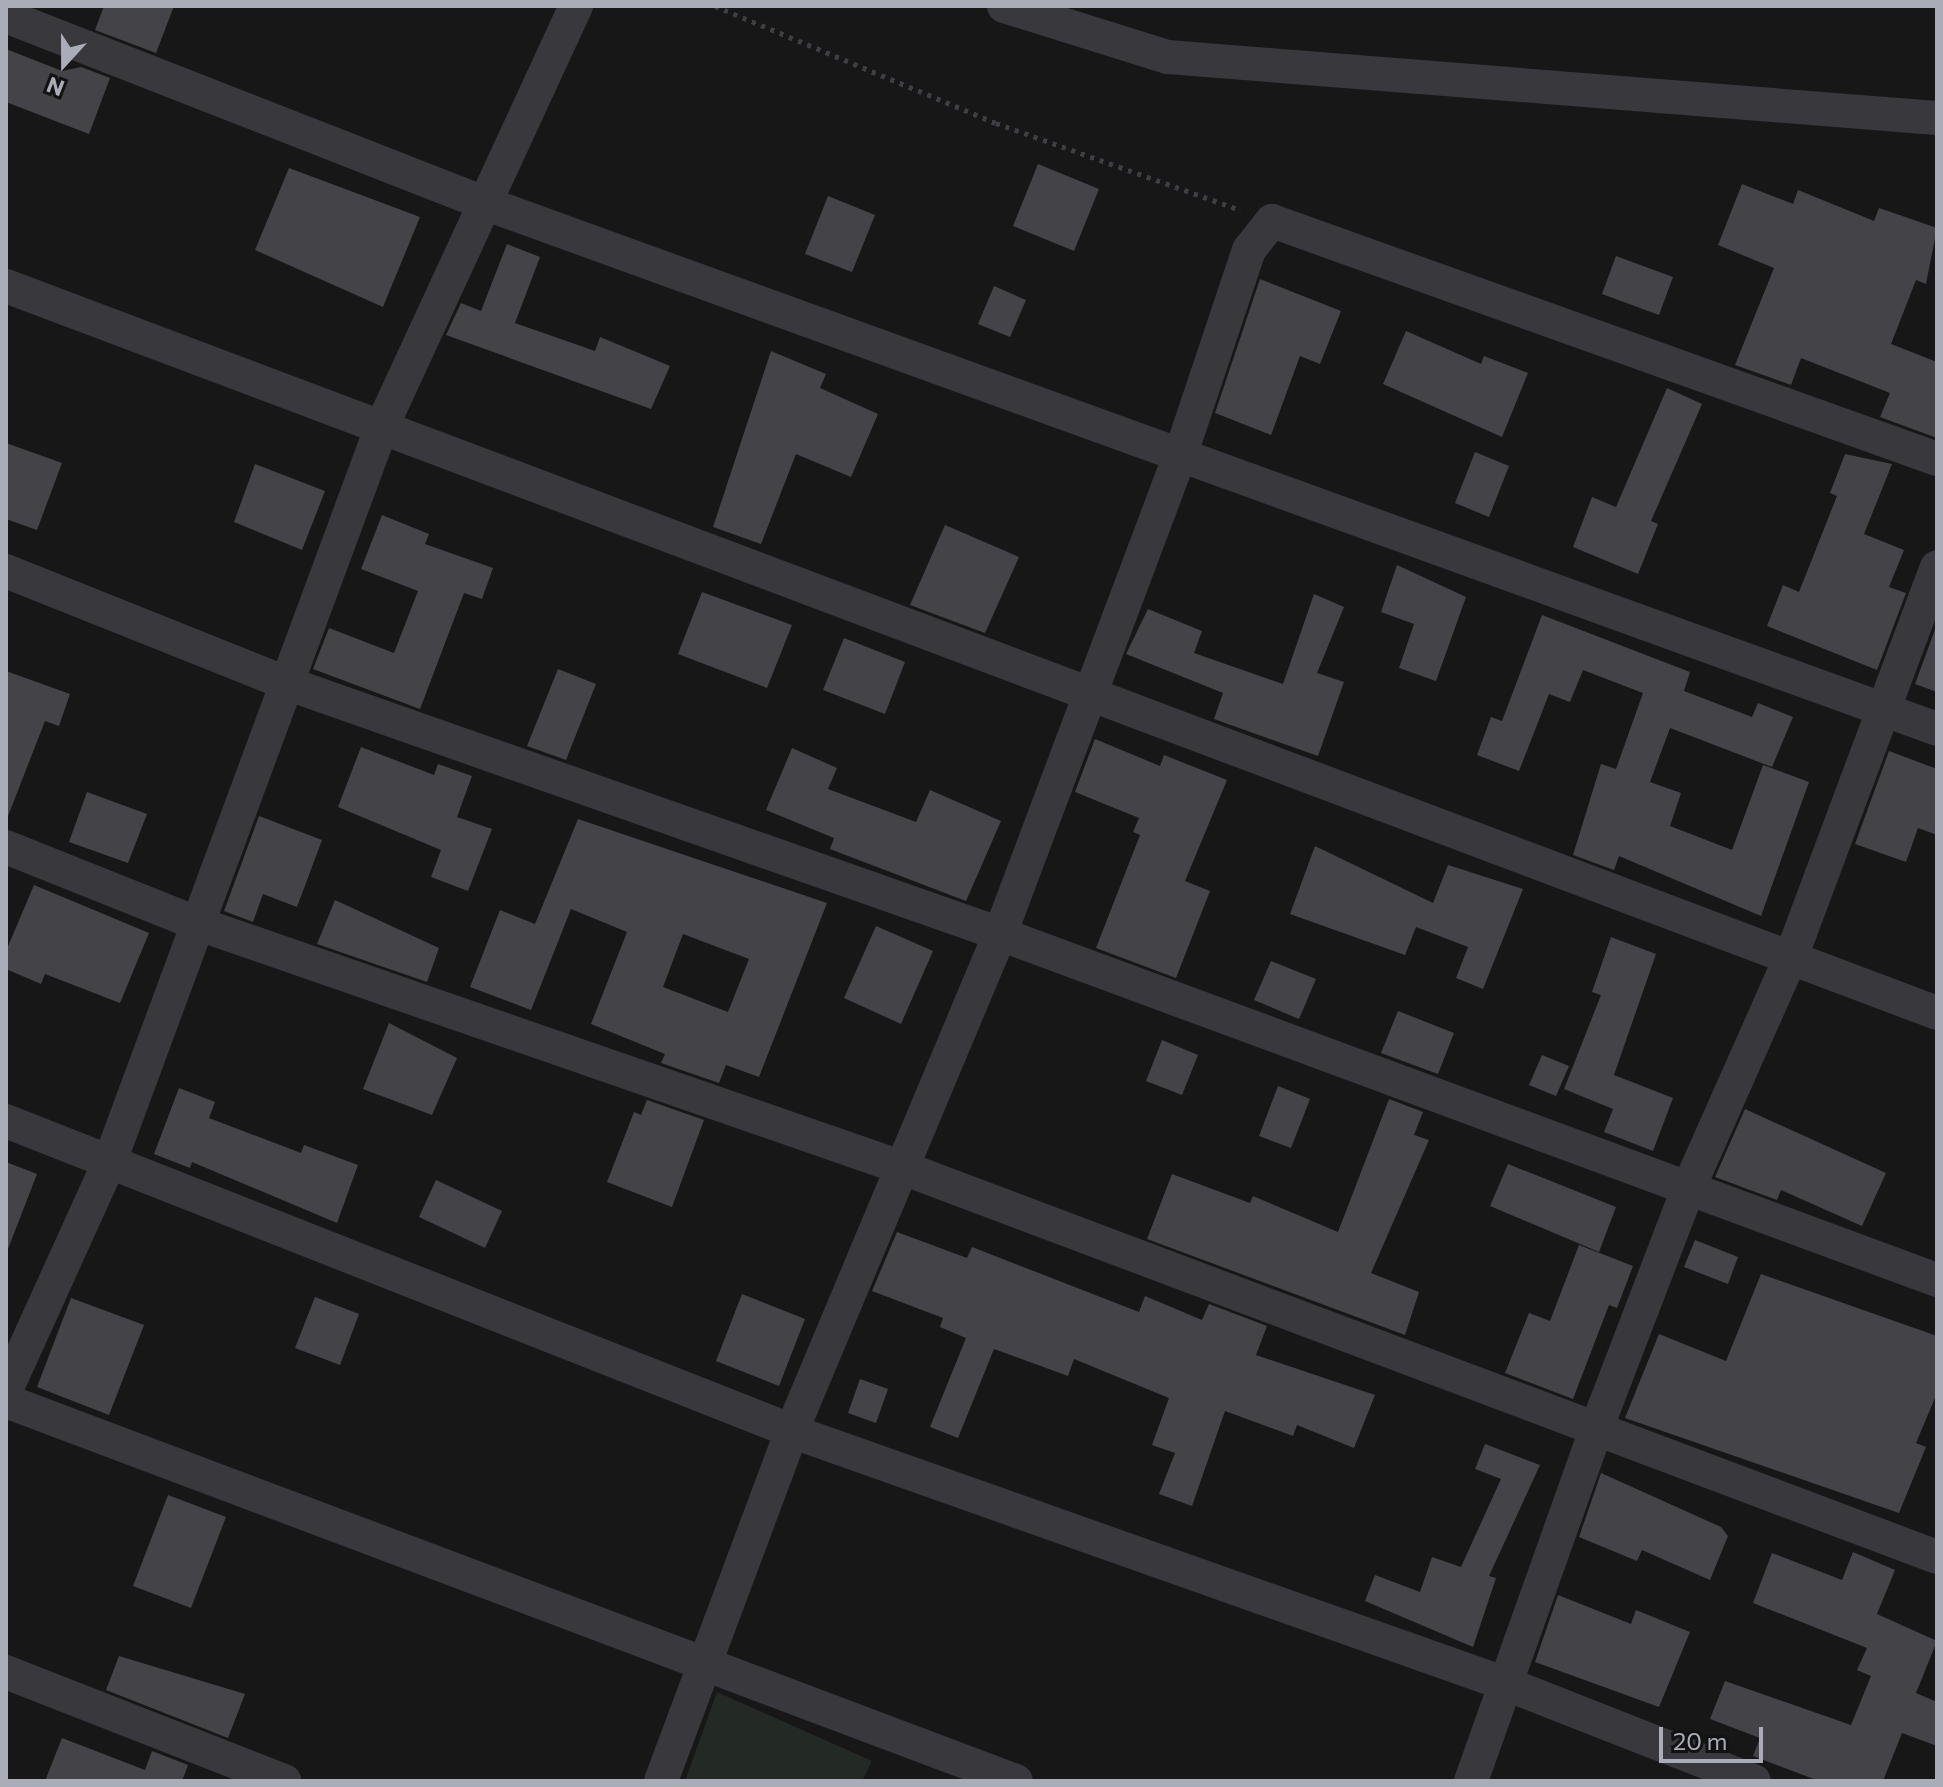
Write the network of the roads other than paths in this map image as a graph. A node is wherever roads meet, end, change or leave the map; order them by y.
1 (576, 6) edge
2 (1004, 6) edge
3 (6, 16) edge
4 (1937, 118) edge
5 (484, 203) junction
6 (6, 286) edge
7 (382, 426) junction
8 (1182, 450) junction
9 (1937, 459) edge
10 (1937, 567) edge
11 (6, 571) edge
12 (289, 684) junction
13 (1091, 695) junction
14 (1885, 709) junction
15 (1937, 729) edge
16 (6, 847) edge
17 (196, 923) junction
18 (1000, 934) junction
19 (1791, 957) junction
20 (1937, 1013) edge
21 (6, 1121) edge
22 (110, 1161) junction
23 (903, 1168) junction
24 (1689, 1187) junction
25 (1937, 1280) edge
26 (6, 1390) edge
27 (6, 1401) edge
28 (1596, 1429) junction
29 (792, 1430) junction
30 (1937, 1557) edge
31 (706, 1669) junction
32 (6, 1672) edge
33 (1509, 1685) junction
34 (284, 1781) edge
35 (661, 1781) edge
36 (1016, 1781) edge
37 (1471, 1781) edge
38 (1754, 1781) edge

1 - 5 street
2 - 4 street
3 - 5 street
5 - 7 street
5 - 8 street
6 - 7 street
7 - 12 street
7 - 13 street
8 - 9 street
8 - 13 street
8 - 14 street
10 - 14 street
11 - 12 street
12 - 17 street
12 - 18 street
13 - 18 street
13 - 19 street
14 - 15 street
14 - 19 street
16 - 17 street
17 - 22 street
17 - 23 street
18 - 23 street
18 - 24 street
19 - 20 street
19 - 24 street
21 - 22 street
22 - 26 street
22 - 29 street
23 - 28 street
23 - 29 street
24 - 25 street
24 - 28 street
27 - 31 street
28 - 30 street
28 - 33 street
29 - 31 street
29 - 33 street
31 - 35 street
31 - 36 street
32 - 34 street
33 - 37 street
33 - 38 street

